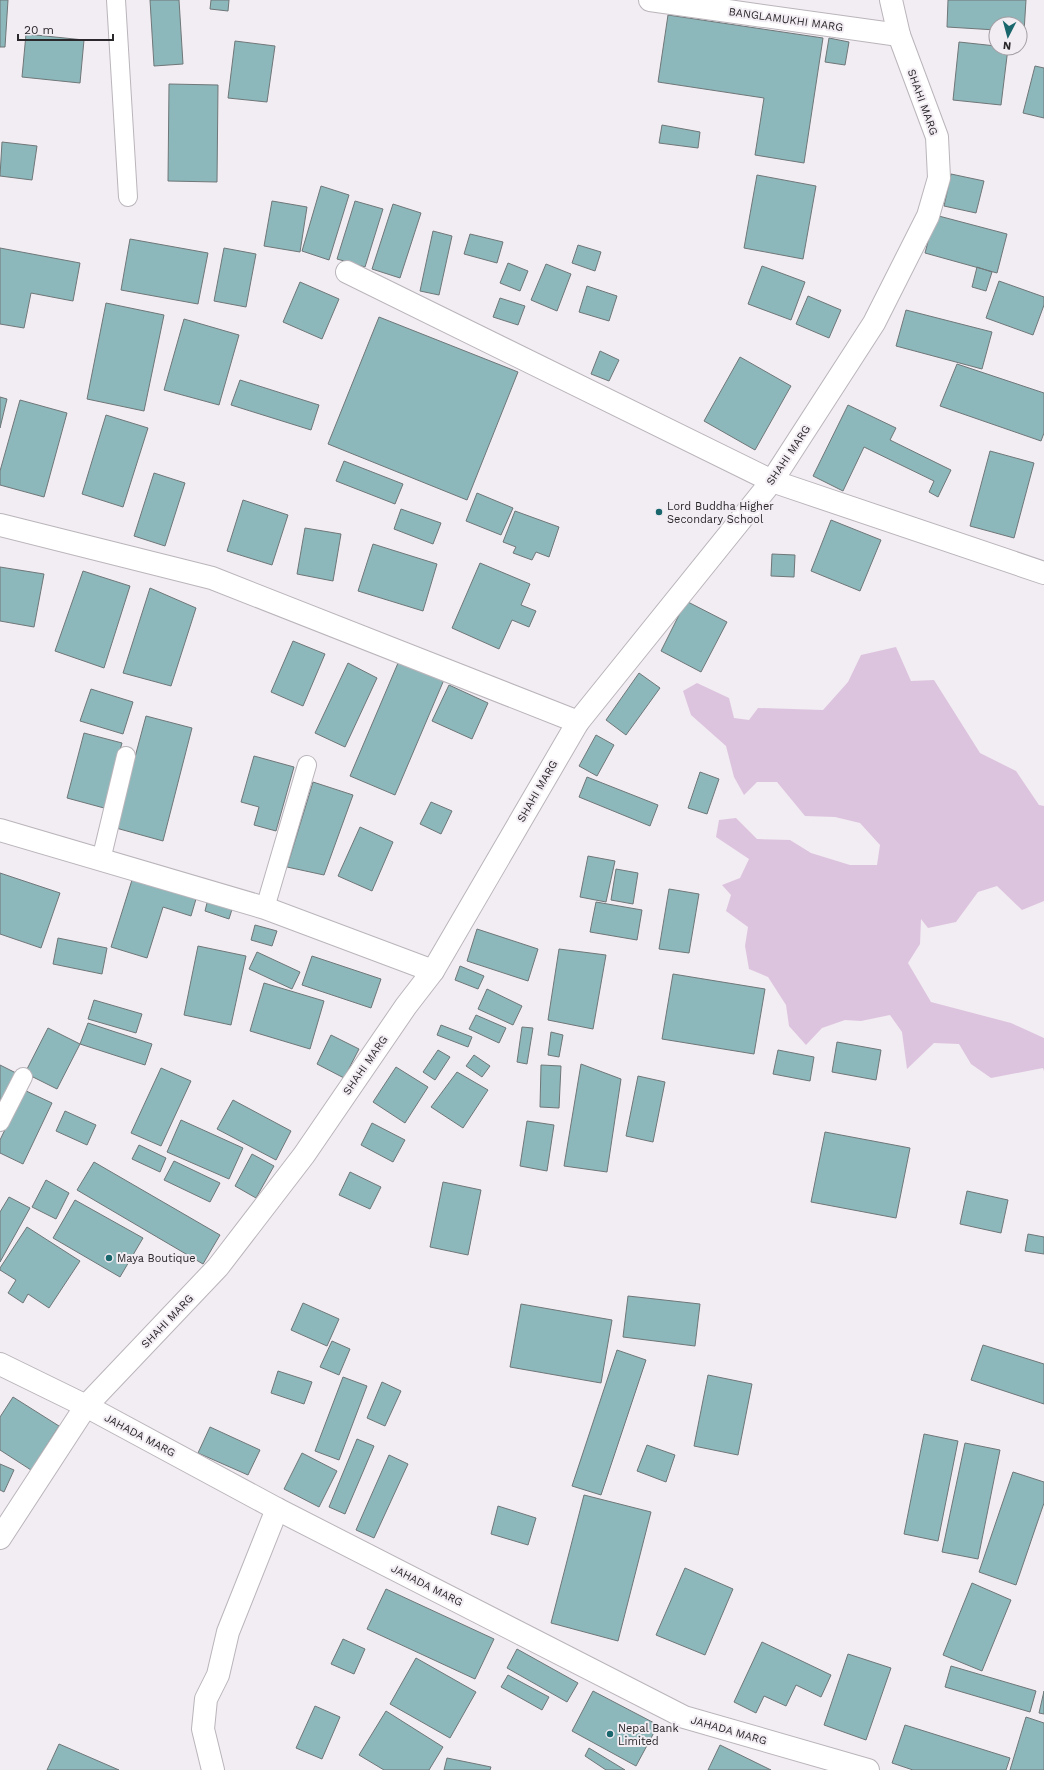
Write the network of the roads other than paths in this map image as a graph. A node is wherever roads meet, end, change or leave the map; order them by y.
1 (116, 0) edge
2 (650, 0) edge
3 (891, 0) edge
4 (899, 35) junction
5 (128, 197) dead end
6 (347, 272) dead end
7 (772, 481) junction
8 (0, 525) edge
9 (1044, 573) edge
10 (578, 722) junction
11 (126, 756) dead end
12 (307, 765) dead end
13 (0, 830) edge
14 (101, 860) junction
15 (265, 908) junction
16 (433, 971) junction
17 (23, 1077) dead end
18 (0, 1122) edge
19 (0, 1364) edge
20 (86, 1406) junction
21 (277, 1509) junction
22 (0, 1538) edge
23 (213, 1770) edge
24 (868, 1770) edge

1 - 5 lane
2 - 4 street, BANGLAMUKHI MARG
3 - 4 street, SHAHI MARG
4 - 7 street, SHAHI MARG
6 - 7 street
7 - 9 street
7 - 10 street, SHAHI MARG
8 - 10 street
10 - 16 street, SHAHI MARG
11 - 14 lane
12 - 15 lane
13 - 14 street
14 - 15 street
15 - 16 street
16 - 20 street, SHAHI MARG
17 - 18 lane
19 - 20 street, JAHADA MARG
20 - 21 street, JAHADA MARG
20 - 22 street, SHAHI MARG
21 - 23 street
21 - 24 street, JAHADA MARG

